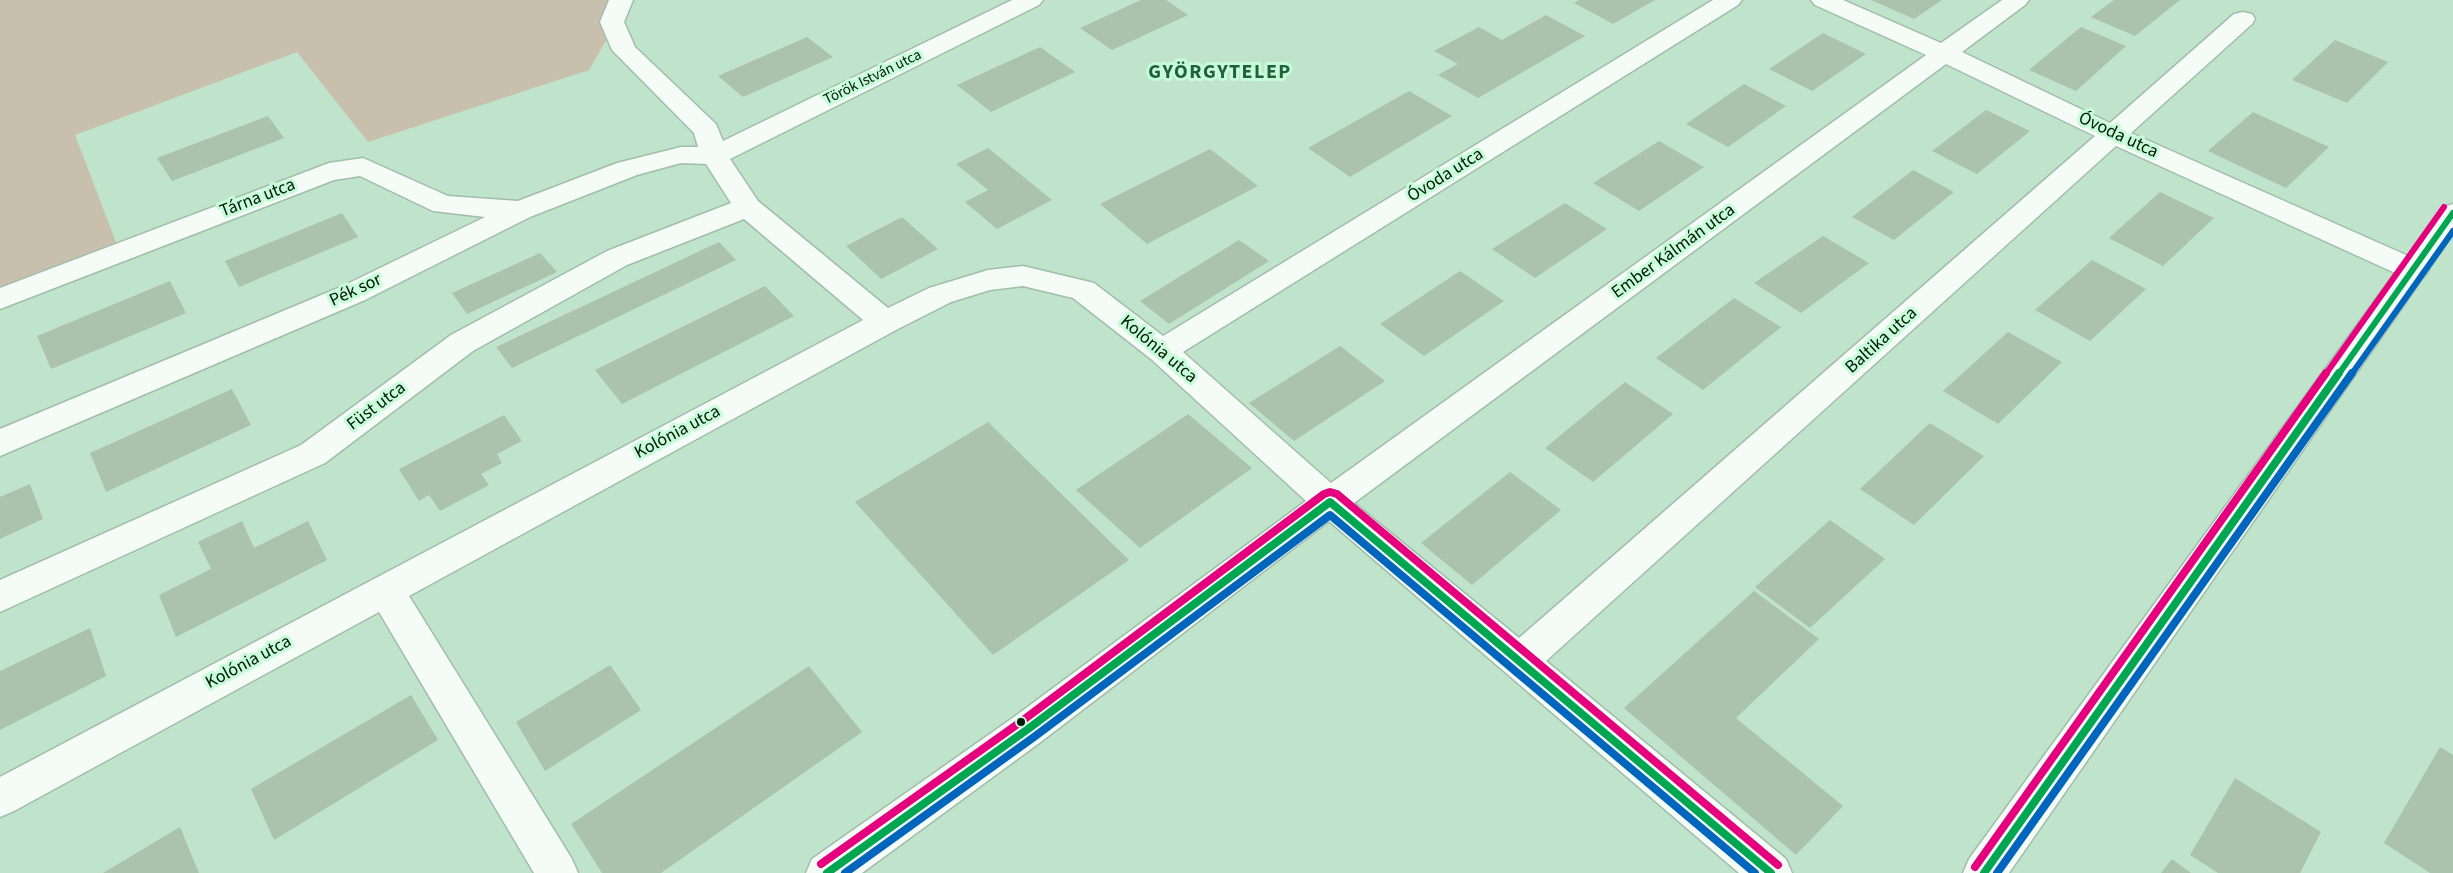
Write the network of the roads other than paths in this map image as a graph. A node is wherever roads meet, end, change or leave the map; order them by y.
1 (1031, 0) edge
2 (1730, 0) edge
3 (1823, 0) edge
4 (2017, 0) edge
5 (617, 11) edge
6 (2243, 19) dead end
7 (1945, 54) junction
8 (2114, 135) junction
9 (714, 156) junction
10 (748, 207) junction
11 (520, 211) junction
12 (2453, 213) edge
13 (2414, 270) junction
14 (0, 299) edge
15 (885, 322) junction
16 (1162, 351) junction
17 (0, 443) edge
18 (1330, 502) junction
19 (385, 589) junction
20 (0, 597) edge
21 (1520, 661) junction
22 (0, 798) edge
23 (557, 873) edge
24 (827, 873) edge
25 (1771, 873) edge
26 (1984, 873) edge

1 - 9 street, Török István utca
2 - 16 street, Óvoda utca
3 - 7 street, Óvoda utca
4 - 7 street, Ember Kálmán utca
5 - 9 street
6 - 8 street, Baltika utca
7 - 8 street, Óvoda utca
7 - 18 street, Ember Kálmán utca
8 - 13 street, Óvoda utca
8 - 21 street, Baltika utca
9 - 10 street
9 - 11 street, Pék sor
10 - 15 street
10 - 20 street, Füst utca
11 - 14 street, Tárna utca
11 - 17 street, Pék sor
12 - 13 street
13 - 26 street
15 - 16 street, Kolónia utca
15 - 19 street, Kolónia utca
16 - 18 street, Kolónia utca
18 - 21 street, Kolónia utca
18 - 24 street, Ember Kálmán utca
19 - 22 street, Kolónia utca
19 - 23 street
21 - 25 street, Kolónia utca

